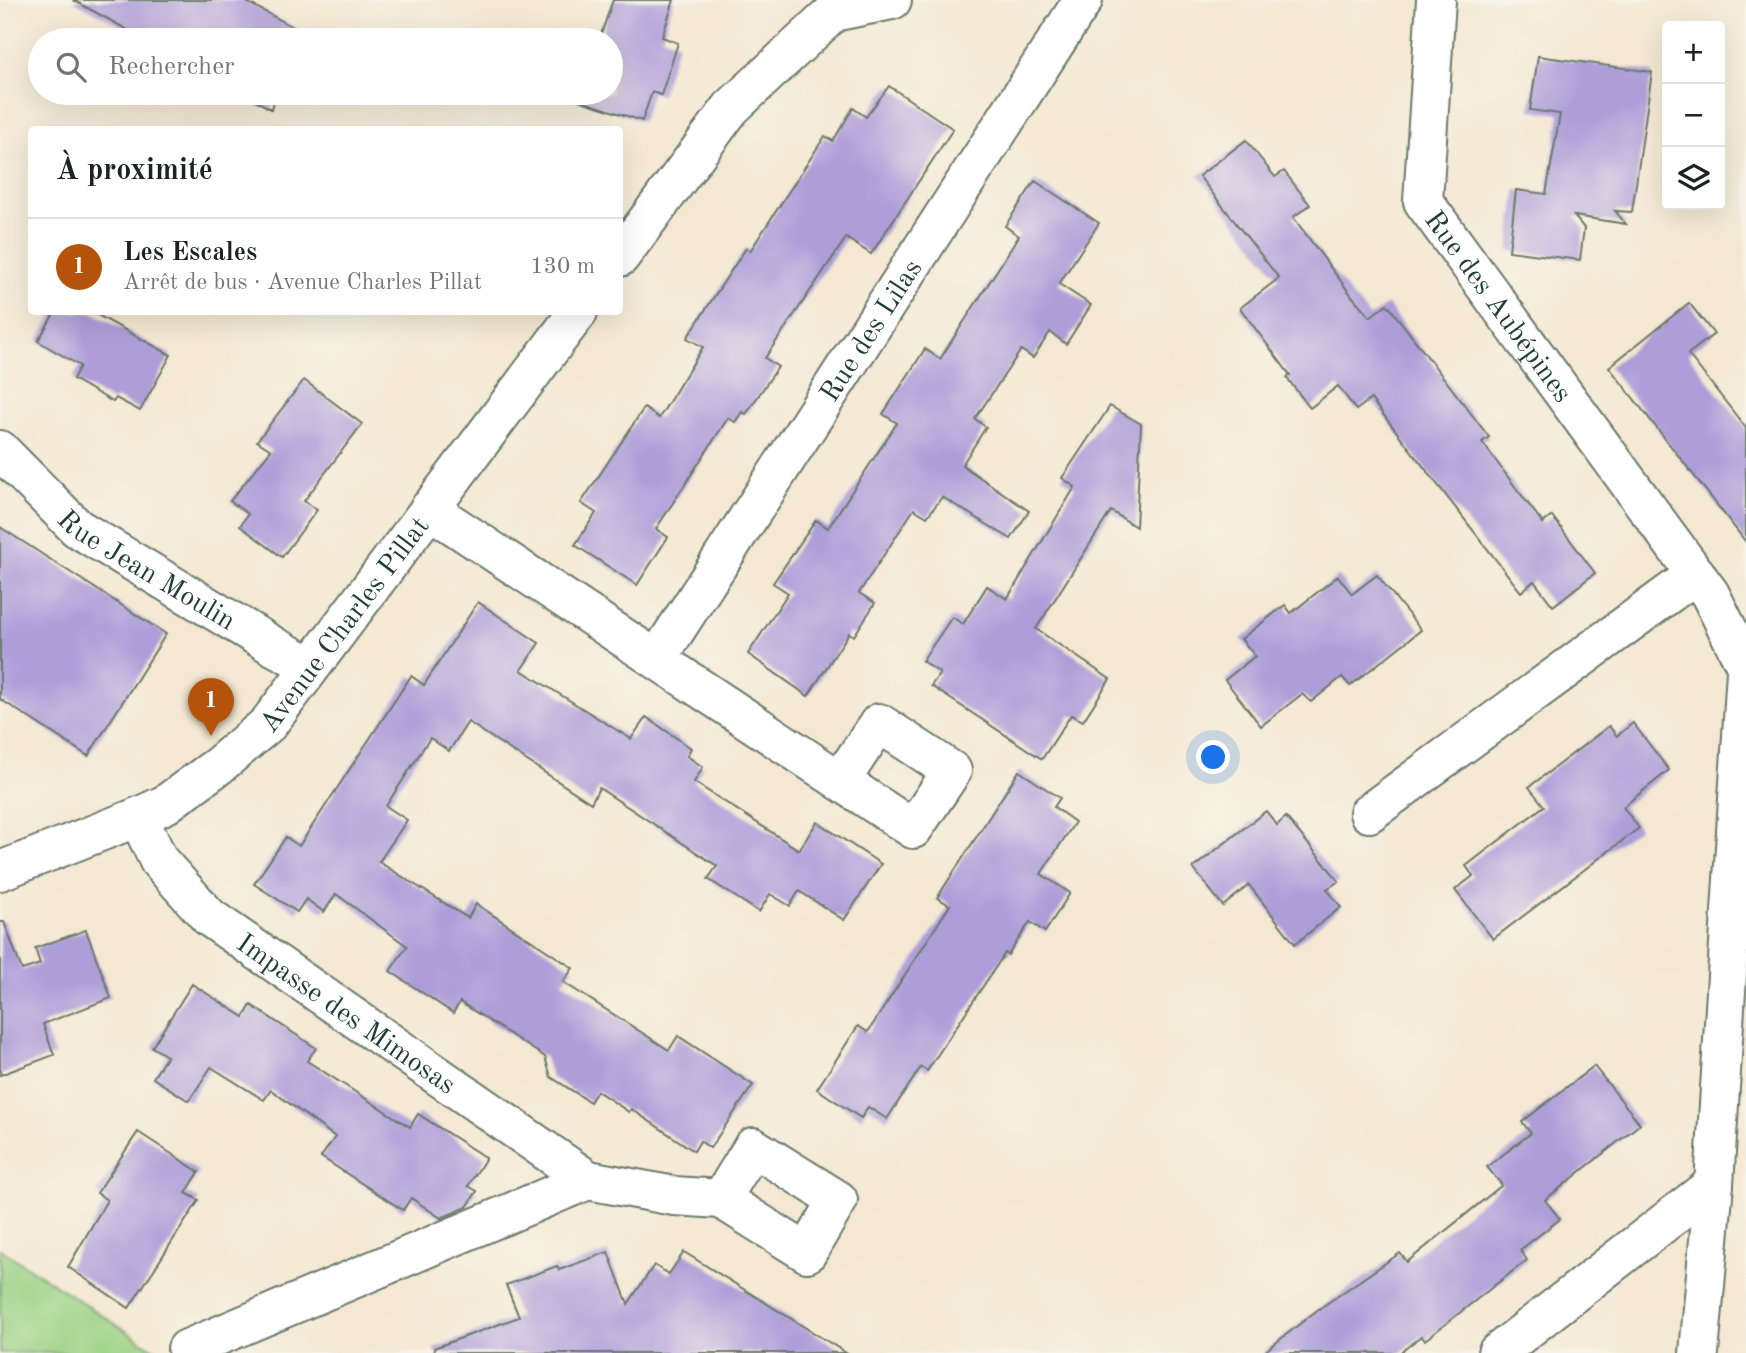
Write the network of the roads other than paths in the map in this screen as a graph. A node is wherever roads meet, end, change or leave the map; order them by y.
1 (892, 0) edge
2 (1083, 0) edge
3 (1436, 0) edge
4 (833, 6) edge
5 (623, 253) edge
6 (576, 315) edge
7 (0, 450) edge
8 (429, 509) junction
9 (1696, 574) junction
10 (657, 659) junction
11 (312, 666) junction
12 (1746, 669) edge
13 (840, 781) dead end
14 (1370, 813) dead end
15 (138, 817) junction
16 (0, 871) edge
17 (588, 1180) junction
18 (1714, 1184) junction
19 (721, 1199) dead end
20 (187, 1349) dead end
21 (1497, 1353) edge
22 (1699, 1353) edge

1 - 4 street
2 - 10 street, Rue des Lilas
3 - 9 street, Rue des Aubépines
4 - 5 street
6 - 8 street, Avenue Charles Pillat
7 - 11 street, Rue Jean Moulin
8 - 10 street
8 - 11 street, Avenue Charles Pillat
9 - 12 street, Rue des Aubépines
9 - 14 street
10 - 13 street
11 - 15 street, Avenue Charles Pillat
12 - 18 street, Rue des Aubépines
15 - 16 street, Avenue Charles Pillat
15 - 17 street, Impasse des Mimosas
17 - 19 street, Impasse des Mimosas
17 - 20 street
18 - 21 street
18 - 22 street, Rue des Aubépines

